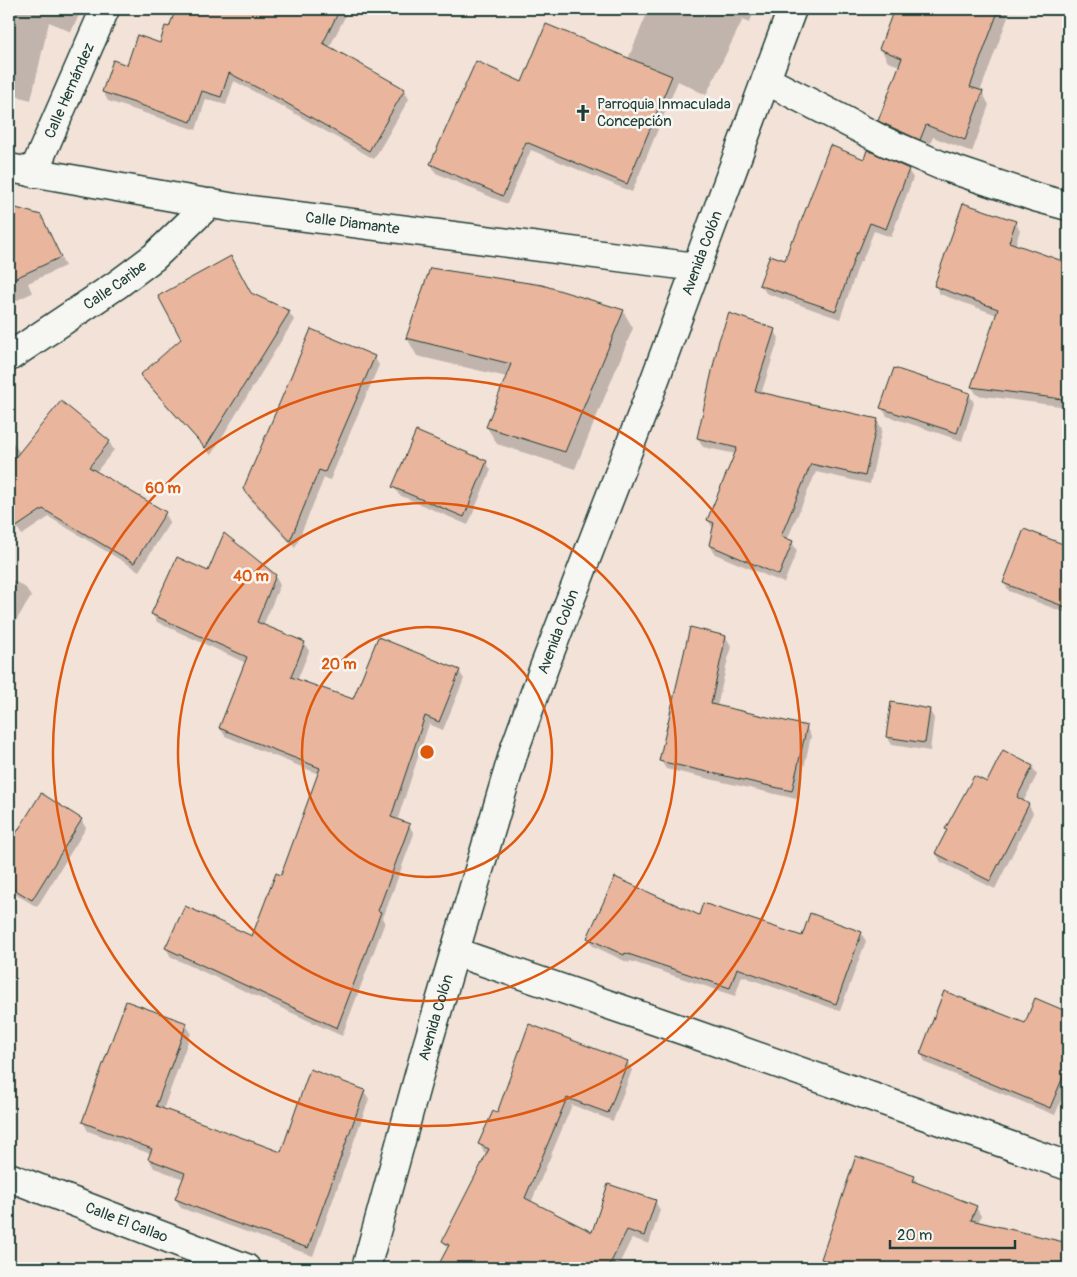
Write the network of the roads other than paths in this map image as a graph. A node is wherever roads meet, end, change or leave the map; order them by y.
1 (105, 9) edge
2 (792, 9) edge
3 (766, 80) junction
4 (21, 170) edge
5 (210, 203) junction
6 (1068, 206) edge
7 (696, 267) junction
8 (9, 356) edge
9 (455, 952) junction
10 (1068, 1166) edge
11 (9, 1177) edge
12 (246, 1268) edge
13 (366, 1268) edge

1 - 4 street, Calle Hernández
2 - 3 street, Avenida Colón
3 - 6 street
3 - 7 street, Avenida Colón
4 - 5 street, Calle Diamante
5 - 7 street, Calle Diamante
5 - 8 street, Calle Caribe
7 - 9 street, Avenida Colón
9 - 10 street
9 - 13 street, Avenida Colón
11 - 12 street, Calle El Callao

